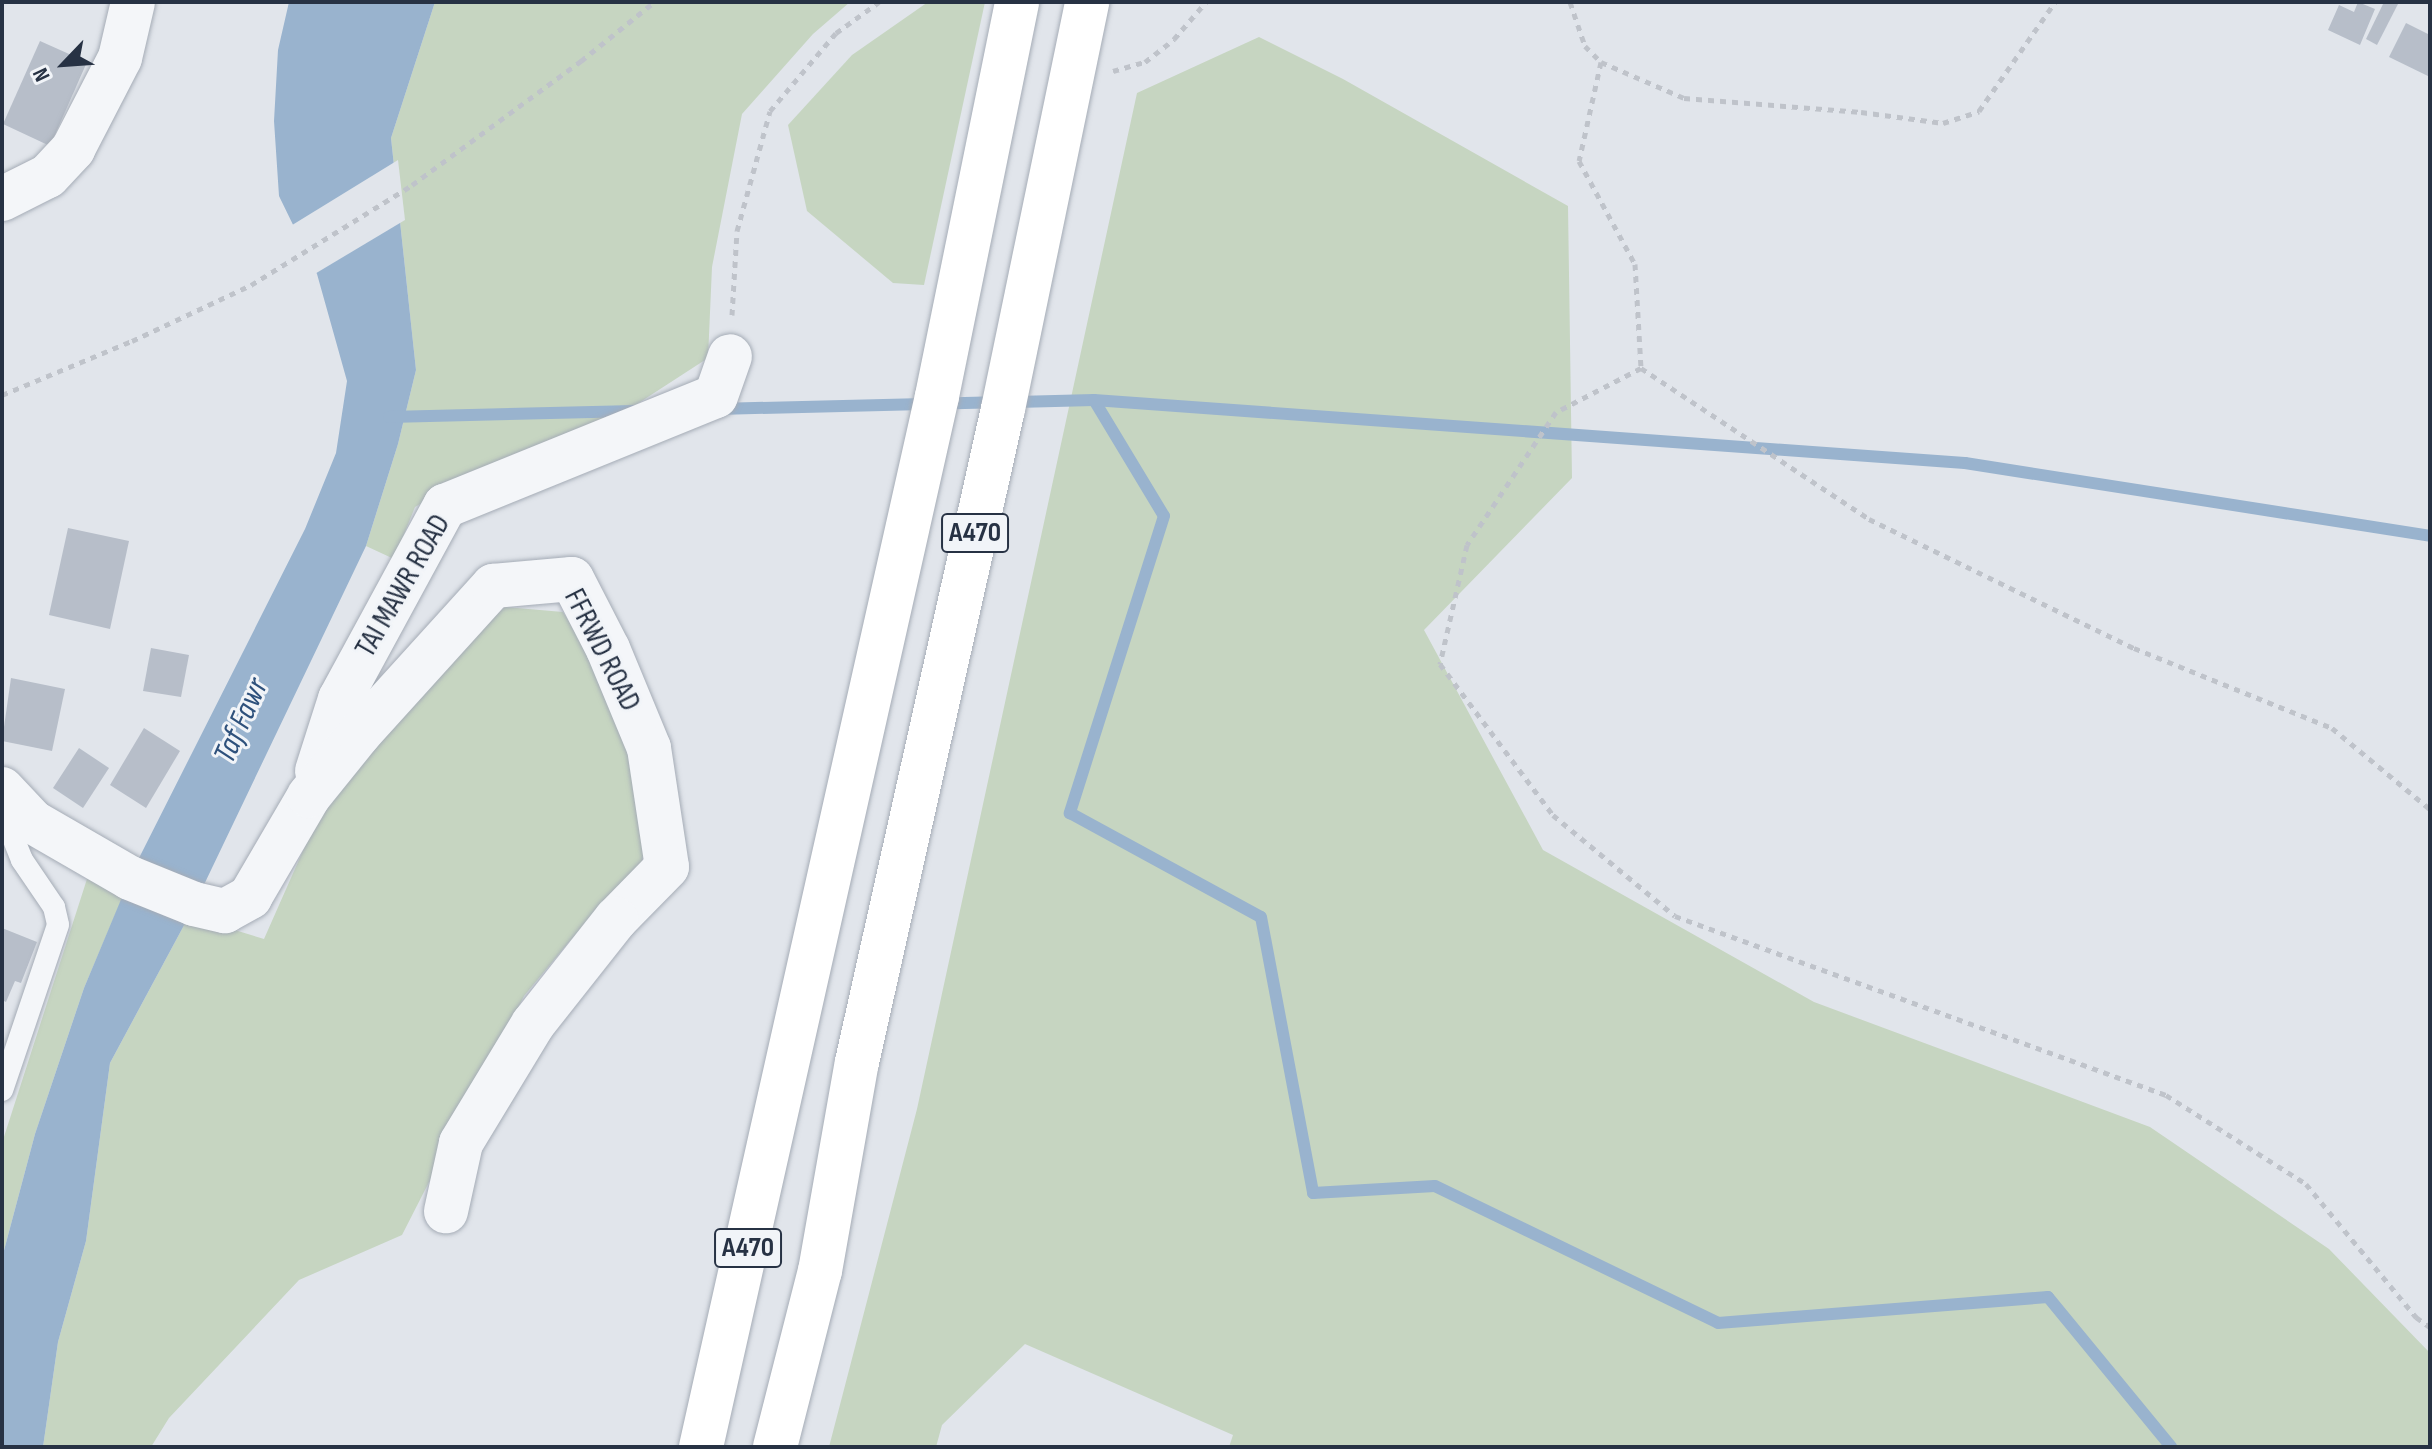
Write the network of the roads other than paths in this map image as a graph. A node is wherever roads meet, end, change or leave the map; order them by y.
1 (133, 2) edge
2 (1017, 2) edge
3 (1087, 2) edge
4 (2, 199) edge
5 (730, 356) road end
6 (2, 789) edge
7 (309, 796) junction
8 (2, 810) edge
9 (2, 1090) edge
10 (446, 1211) dead end
11 (701, 1447) edge
12 (775, 1447) edge

1 - 4 street
2 - 11 highway, A470
3 - 12 highway, A470
5 - 7 street, TAI MAWR ROAD
6 - 7 street, FFRWD ROAD
7 - 10 street, FFRWD ROAD
8 - 9 lane

